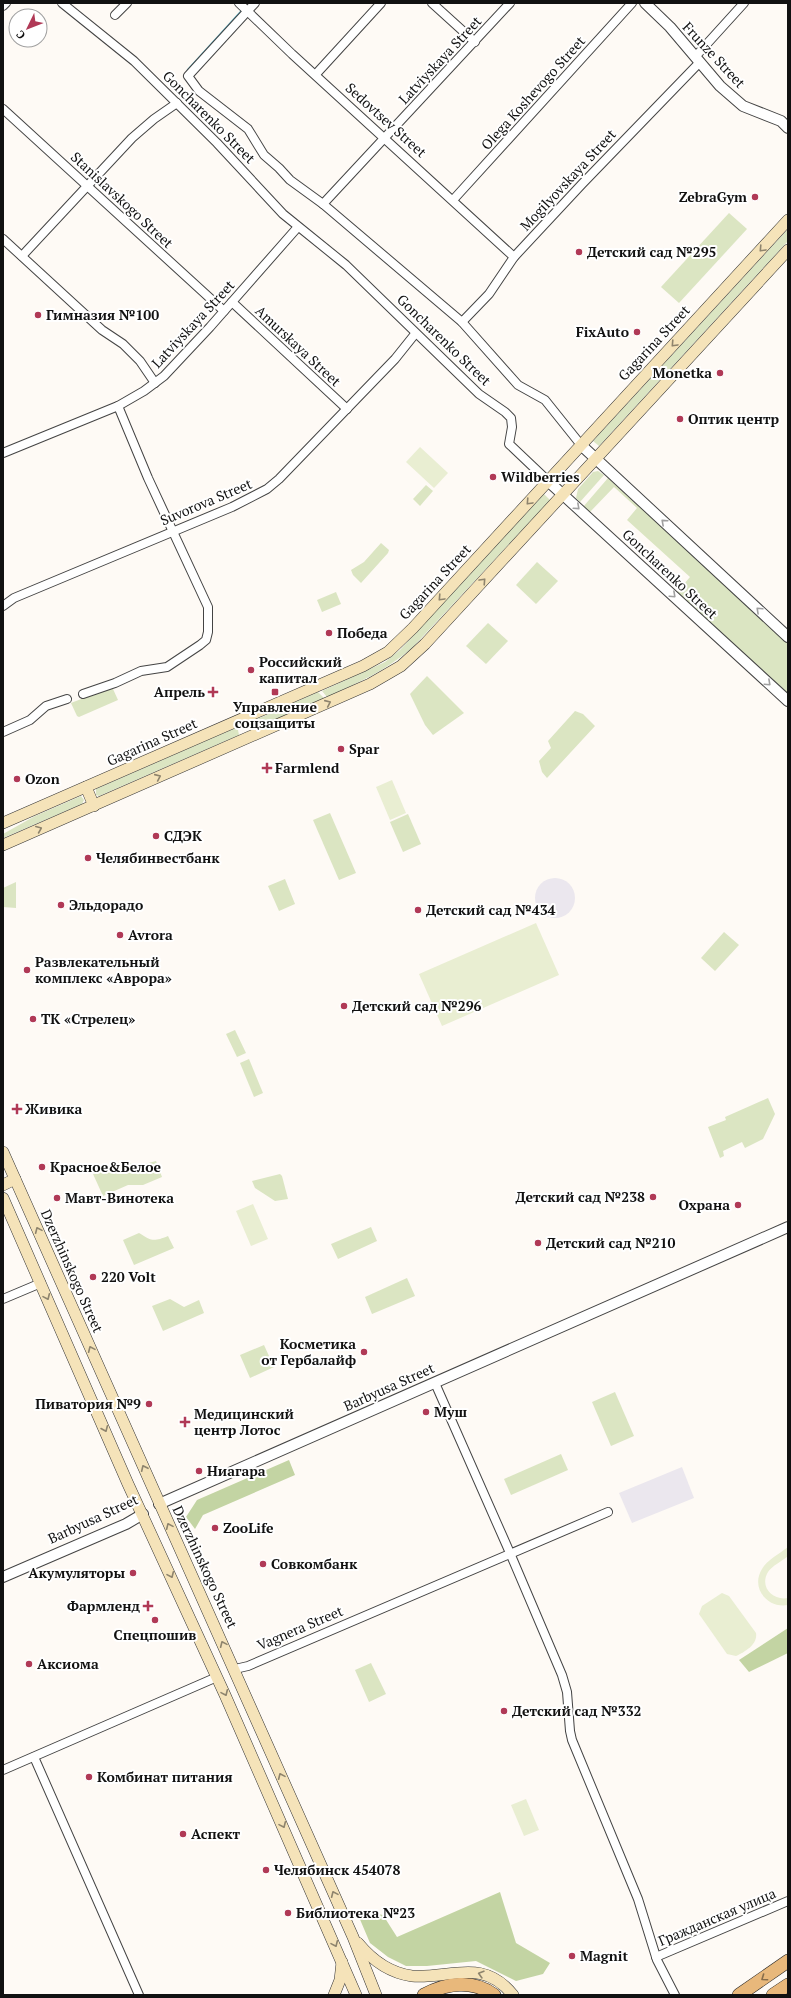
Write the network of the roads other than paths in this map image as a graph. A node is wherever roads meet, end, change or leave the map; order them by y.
1 (6, 3) edge
2 (62, 3) edge
3 (127, 3) edge
4 (239, 3) edge
5 (255, 3) edge
6 (382, 3) edge
7 (432, 3) edge
8 (510, 3) edge
9 (632, 3) edge
10 (645, 3) edge
11 (744, 3) edge
12 (3, 6) edge
13 (248, 11) junction
14 (115, 15) dead end
15 (474, 42) junction
16 (698, 59) junction
17 (316, 74) junction
18 (177, 103) junction
19 (3, 109) edge
20 (788, 128) edge
21 (386, 138) junction
22 (88, 187) junction
23 (453, 200) junction
24 (323, 204) junction
25 (788, 220) edge
26 (297, 228) junction
27 (3, 239) edge
28 (788, 250) edge
29 (22, 256) junction
30 (514, 257) junction
31 (232, 302) junction
32 (224, 311) junction
33 (462, 322) junction
34 (415, 334) junction
35 (155, 383) junction
36 (118, 406) junction
37 (347, 409) junction
38 (581, 445) junction
39 (3, 453) edge
40 (595, 460) junction
41 (548, 481) junction
42 (563, 494) junction
43 (172, 531) junction
44 (3, 606) edge
45 (788, 637) edge
46 (83, 694) dead end
47 (67, 699) dead end
48 (788, 701) edge
49 (243, 719) junction
50 (3, 732) edge
51 (251, 737) junction
52 (86, 787) junction
53 (94, 806) junction
54 (3, 823) edge
55 (3, 845) edge
56 (3, 1152) edge
57 (15, 1179) junction
58 (3, 1185) edge
59 (3, 1198) edge
60 (788, 1227) edge
61 (58, 1277) junction
62 (41, 1283) junction
63 (3, 1299) edge
64 (435, 1383) junction
65 (159, 1504) junction
66 (608, 1512) dead end
67 (143, 1514) junction
68 (510, 1553) junction
69 (3, 1577) edge
70 (234, 1669) junction
71 (217, 1677) junction
72 (34, 1757) junction
73 (3, 1770) edge
74 (788, 1901) edge
75 (353, 1937) junction
76 (656, 1957) junction
77 (342, 1960) junction
78 (788, 1961) edge
79 (788, 1985) edge
80 (139, 1995) edge
81 (334, 1995) edge
82 (356, 1995) edge
83 (376, 1995) edge
84 (424, 1995) edge
85 (494, 1995) edge
86 (513, 1995) edge
87 (675, 1995) edge
88 (739, 1995) edge
89 (773, 1995) edge

1 - 12 street
2 - 18 street, Goncharenko Street
3 - 14 street
4 - 13 street, Sedovtsev Street
5 - 13 street
6 - 17 street
7 - 15 street
8 - 15 street, Latviyskaya Street
9 - 23 street, Olega Koshevogo Street
10 - 16 street, Frunze Street
11 - 16 street, Mogilyovskaya Street
13 - 17 street, Sedovtsev Street
13 - 24 street, Goncharenko Street
15 - 21 street, Latviyskaya Street
16 - 20 street, Frunze Street
16 - 30 street, Mogilyovskaya Street
17 - 21 street, Sedovtsev Street
18 - 22 street
18 - 26 street, Goncharenko Street
19 - 22 street, Stanislavskogo Street
21 - 23 street, Sedovtsev Street
21 - 24 street, Latviyskaya Street
22 - 29 street
22 - 32 street, Stanislavskogo Street
23 - 30 street, Sedovtsev Street
24 - 33 street, Goncharenko Street
25 -> 38 main road, Gagarina Street
26 - 31 street, Latviyskaya Street
26 - 34 street, Goncharenko Street
27 - 29 street
28 - 40 main road
29 - 35 street
30 - 33 street, Mogilyovskaya Street
31 - 32 street, Latviyskaya Street
31 - 37 street, Amurskaya Street
32 - 35 street, Latviyskaya Street
33 - 38 street, Goncharenko Street
34 - 37 street, Suvorova Street
34 - 41 street, Goncharenko Street
35 - 36 street, Latviyskaya Street
36 - 39 street, Latviyskaya Street
36 - 43 street
37 - 43 street, Suvorova Street
38 - 40 street, Goncharenko Street
38 - 41 main road, Gagarina Street
40 - 42 main road
45 -> 40 street, Goncharenko Street
41 - 42 street, Goncharenko Street
41 -> 49 main road, Gagarina Street
42 -> 48 street, Goncharenko Street
51 -> 42 main road
43 - 44 street, Suvorova Street
43 - 46 street
47 - 50 street
49 - 51 main road
49 - 52 main road, Gagarina Street
53 -> 51 main road
52 - 53 main road
52 - 54 main road, Gagarina Street
55 -> 53 main road
56 - 57 main road, Dzerzhinskogo Street
57 - 58 main road
61 -> 57 main road, Dzerzhinskogo Street
59 - 62 main road
60 - 64 street, Barbyusa Street
61 - 62 main road
65 -> 61 main road, Dzerzhinskogo Street
62 - 63 street
62 -> 67 main road
64 - 65 street, Barbyusa Street
64 - 68 street
65 - 67 main road, Barbyusa Street
70 -> 65 main road, Dzerzhinskogo Street
66 - 68 street, Vagnera Street
67 - 69 street, Barbyusa Street
67 -> 71 main road
68 - 70 street, Vagnera Street
68 - 76 street
70 - 71 main road, Vagnera Street
75 -> 70 main road, Dzerzhinskogo Street
71 - 72 street, Vagnera Street
71 -> 77 main road
72 - 73 street, Vagnera Street
72 - 80 street
74 - 76 street, Гражданская улица
75 - 83 main road, Dzerzhinskogo Street
86 -> 75 main road
76 - 87 street
77 - 81 main road
77 - 82 main road
78 -> 88 main road
79 - 89 main road
84 - 85 main road

